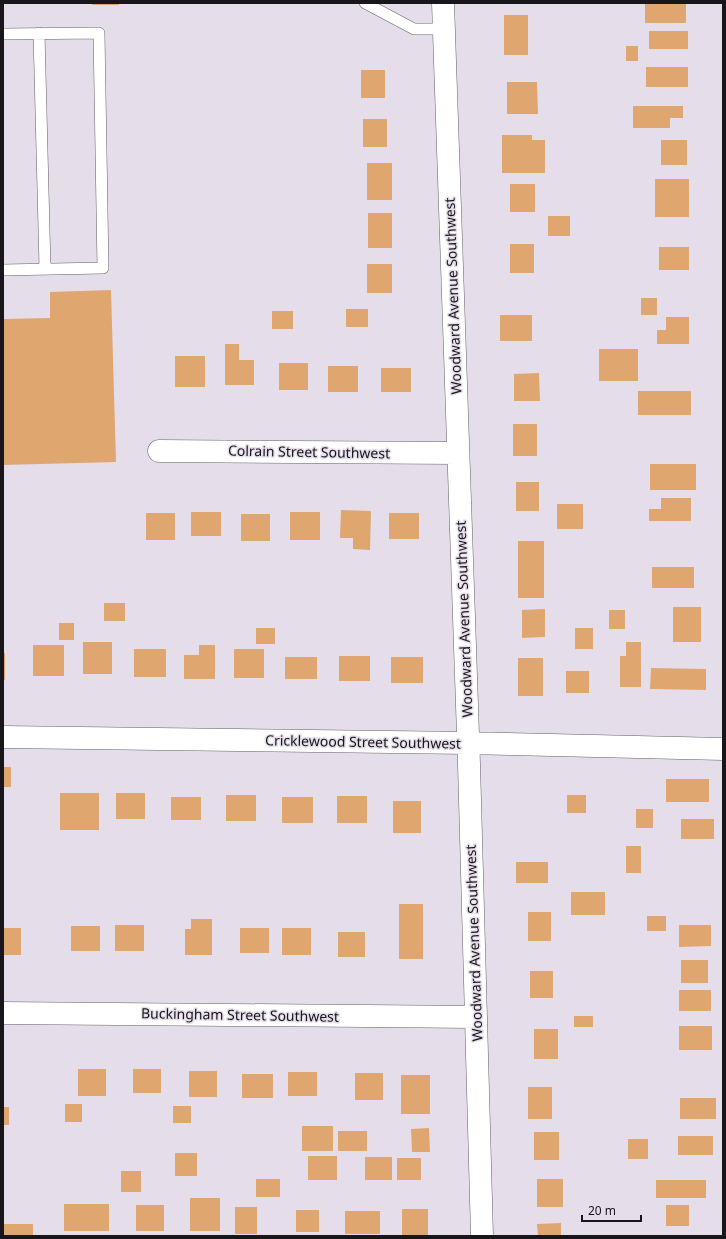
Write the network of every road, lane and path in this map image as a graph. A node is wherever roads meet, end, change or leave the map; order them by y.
1 (365, 3) edge
2 (443, 3) edge
3 (445, 29) junction
4 (39, 32) junction
5 (3, 34) edge
6 (45, 268) junction
7 (3, 270) edge
8 (159, 451) dead end
9 (458, 453) junction
10 (3, 737) edge
11 (468, 743) junction
12 (723, 749) edge
13 (3, 1013) edge
14 (476, 1017) junction
15 (482, 1236) edge

1 - 3 lane
2 - 3 street, Woodward Avenue Southwest
3 - 9 street, Woodward Avenue Southwest
4 - 5 lane
4 - 6 lane
4 - 6 lane
6 - 7 lane
8 - 9 street, Colrain Street Southwest
9 - 11 street, Woodward Avenue Southwest
10 - 11 street, Cricklewood Street Southwest
11 - 12 street, Cricklewood Street Southwest
11 - 14 street, Woodward Avenue Southwest
13 - 14 street, Buckingham Street Southwest
14 - 15 street, Woodward Avenue Southwest

